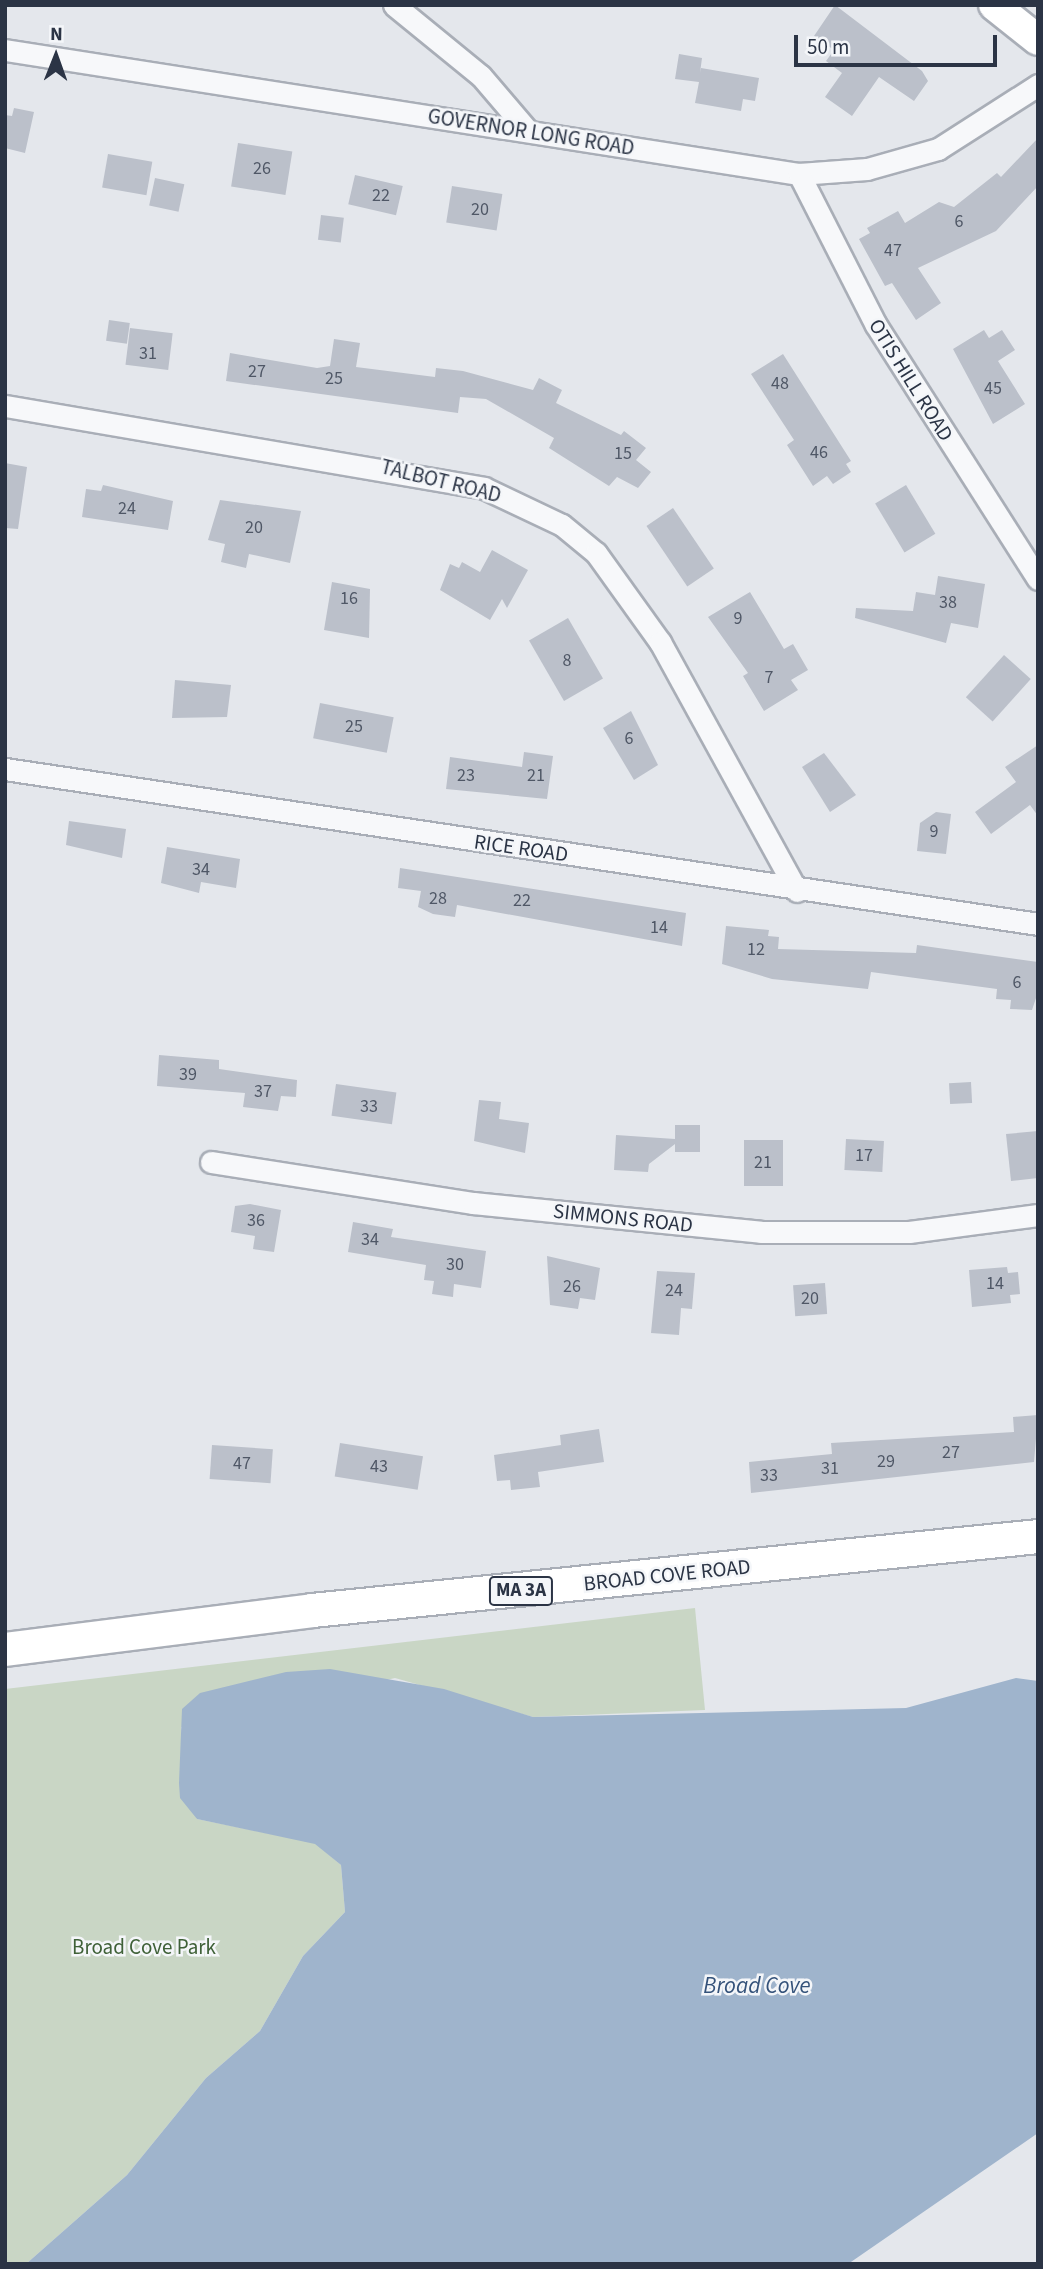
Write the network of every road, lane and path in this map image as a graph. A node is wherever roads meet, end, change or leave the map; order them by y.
1 (394, 5) edge
2 (994, 5) edge
3 (1038, 40) edge
4 (5, 50) edge
5 (1038, 85) edge
6 (528, 131) junction
7 (799, 174) junction
8 (5, 406) edge
9 (1038, 579) edge
10 (5, 769) edge
11 (797, 891) junction
12 (1038, 924) edge
13 (211, 1162) dead end
14 (1038, 1214) edge
15 (1038, 1536) edge
16 (5, 1649) edge

1 - 6 street
2 - 3 street
4 - 6 street, GOVERNOR LONG ROAD
5 - 7 street, GOVERNOR LONG ROAD
6 - 7 street, GOVERNOR LONG ROAD
7 - 9 street, OTIS HILL ROAD
8 - 11 street, TALBOT ROAD
10 - 11 street, RICE ROAD
11 - 12 street, RICE ROAD
13 - 14 street, SIMMONS ROAD
15 - 16 main road, BROAD COVE ROAD / MA 3A

